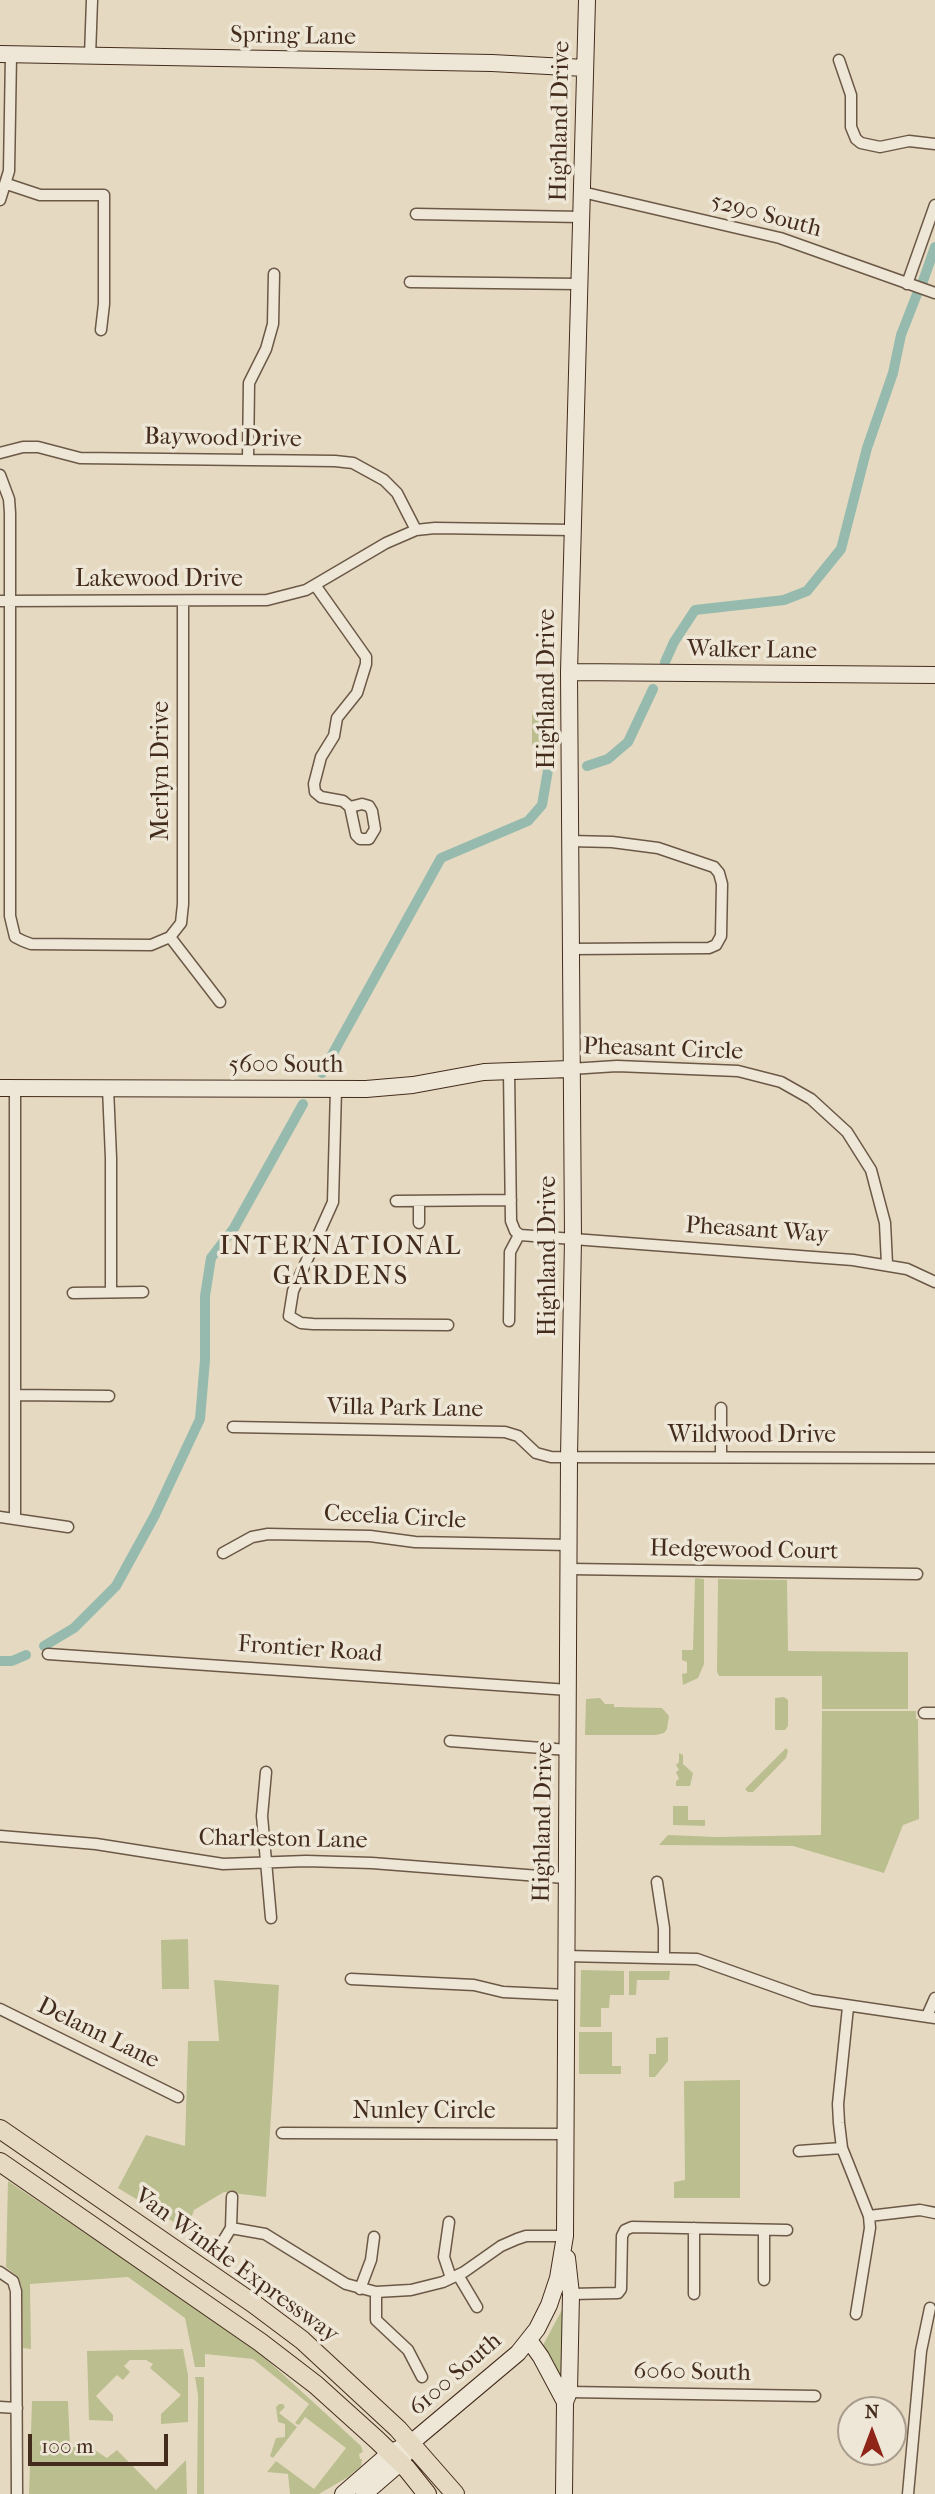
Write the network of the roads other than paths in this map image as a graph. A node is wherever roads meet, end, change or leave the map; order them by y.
1 (92, 0) edge
2 (587, 0) edge
3 (6, 55) edge
4 (90, 56) junction
5 (839, 60) dead end
6 (585, 68) junction
7 (935, 144) edge
8 (7, 184) junction
9 (582, 192) junction
10 (0, 200) edge
11 (935, 205) edge
12 (415, 214) dead end
13 (581, 217) junction
14 (274, 274) dead end
15 (410, 282) dead end
16 (579, 284) junction
17 (921, 289) edge
18 (101, 330) dead end
19 (0, 453) edge
20 (248, 460) junction
21 (0, 475) edge
22 (416, 530) junction
23 (572, 530) junction
24 (315, 585) junction
25 (5, 601) edge
26 (183, 602) junction
27 (569, 672) junction
28 (935, 675) edge
29 (350, 807) dead end
30 (570, 841) junction
31 (170, 937) junction
32 (571, 949) junction
33 (220, 1002) dead end
34 (570, 1069) junction
35 (509, 1071) junction
36 (7, 1088) edge
37 (108, 1088) junction
38 (336, 1089) junction
39 (419, 1200) junction
40 (511, 1200) junction
41 (396, 1201) dead end
42 (419, 1223) dead end
43 (519, 1234) junction
44 (573, 1239) junction
45 (887, 1264) junction
46 (935, 1282) edge
47 (111, 1292) junction
48 (144, 1292) dead end
49 (73, 1293) dead end
50 (509, 1321) dead end
51 (448, 1325) dead end
52 (15, 1395) junction
53 (110, 1396) dead end
54 (721, 1408) dead end
55 (233, 1427) dead end
56 (569, 1457) junction
57 (721, 1457) junction
58 (935, 1458) edge
59 (0, 1517) edge
60 (16, 1518) junction
61 (68, 1527) dead end
62 (570, 1545) junction
63 (223, 1553) dead end
64 (570, 1569) junction
65 (917, 1574) dead end
66 (48, 1654) dead end
67 (569, 1690) junction
68 (450, 1741) dead end
69 (568, 1750) junction
70 (266, 1772) dead end
71 (0, 1836) edge
72 (265, 1864) junction
73 (565, 1878) junction
74 (657, 1882) dead end
75 (271, 1918) dead end
76 (566, 1956) junction
77 (664, 1957) junction
78 (351, 1979) dead end
79 (567, 1995) junction
80 (935, 1998) edge
81 (848, 2007) junction
82 (0, 2009) edge
83 (931, 2017) edge
84 (178, 2097) dead end
85 (0, 2129) edge
86 (282, 2133) dead end
87 (566, 2134) junction
88 (842, 2148) junction
89 (800, 2151) dead end
90 (0, 2162) edge
91 (232, 2197) dead end
92 (935, 2213) edge
93 (869, 2216) junction
94 (449, 2222) dead end
95 (231, 2228) junction
96 (694, 2228) junction
97 (764, 2230) junction
98 (788, 2230) dead end
99 (565, 2236) junction
100 (374, 2237) dead end
101 (217, 2250) dead end
102 (0, 2272) edge
103 (455, 2277) junction
104 (764, 2280) dead end
105 (360, 2289) junction
106 (376, 2292) junction
107 (572, 2294) junction
108 (694, 2294) dead end
109 (477, 2307) dead end
110 (930, 2308) dead end
111 (856, 2314) dead end
112 (529, 2340) junction
113 (422, 2377) dead end
114 (814, 2396) dead end
115 (567, 2397) junction
116 (0, 2407) edge
117 (17, 2408) junction
118 (411, 2443) junction
119 (395, 2458) junction
120 (17, 2494) edge
121 (343, 2494) edge
122 (365, 2494) edge
123 (427, 2494) edge
124 (455, 2494) edge
125 (564, 2494) edge
126 (908, 2494) edge

1 - 4 street
2 - 6 main road, Highland Drive
3 - 4 main road, Spring Lane
3 - 8 street
4 - 6 main road, Spring Lane
5 - 7 street
6 - 9 main road, Highland Drive
8 - 10 street
8 - 18 street
9 - 13 main road, Highland Drive
9 - 17 street, 5290 South
11 - 17 street
12 - 13 street
13 - 16 main road, Highland Drive
14 - 20 street
15 - 16 street
16 - 23 main road, Highland Drive
19 - 20 street, Baywood Drive
20 - 22 street, Baywood Drive
21 - 25 street
22 - 23 street, Lakewood Drive
22 - 24 street, Lakewood Drive
23 - 27 main road, Highland Drive
24 - 26 street, Lakewood Drive
24 - 29 street
25 - 26 street, Lakewood Drive
25 - 31 street
26 - 31 street, Merlyn Drive
27 - 28 main road, Walker Lane
27 - 30 main road, Highland Drive
30 - 32 main road, Highland Drive
30 - 32 street
31 - 33 street
32 - 34 main road, Highland Drive
34 - 35 main road, 5600 South
34 - 44 main road, Highland Drive
34 - 45 street, Pheasant Circle
35 - 38 main road, 5600 South
35 - 40 street
36 - 37 main road, 5600 South
36 - 52 street
37 - 38 main road, 5600 South
37 - 47 street
38 - 51 street
39 - 40 street
39 - 41 street
39 - 42 street
40 - 43 street
43 - 44 street, Pheasant Way
43 - 50 street
44 - 45 street, Pheasant Way
44 - 56 main road, Highland Drive
45 - 46 street, Pheasant Way
47 - 48 street
47 - 49 street
52 - 53 street
52 - 60 street
54 - 57 street
55 - 56 street, Villa Park Lane
56 - 57 street, Wildwood Drive
56 - 62 main road, Highland Drive
57 - 58 street, Wildwood Drive
59 - 60 street
60 - 61 street
62 - 63 street, Cecelia Circle
62 - 64 main road, Highland Drive
64 - 65 street, Hedgewood Court
64 - 67 main road, Highland Drive
66 - 67 street, Frontier Road
67 - 69 main road, Highland Drive
68 - 69 street
69 - 73 main road, Highland Drive
70 - 72 street
71 - 72 street, Charleston Lane
72 - 73 street, Charleston Lane
72 - 75 street
73 - 76 main road, Highland Drive
74 - 77 street
76 - 77 street
76 - 79 main road, Highland Drive
77 - 81 street
78 - 79 street
79 - 87 main road, Highland Drive
80 - 83 street
81 - 83 street
81 - 88 street
82 - 84 street, Delann Lane
85 - 118 main road, Van Winkle Expressway
86 - 87 street, Nunley Circle
87 - 99 main road, Highland Drive
88 - 89 street
88 - 93 street
90 - 119 main road, Van Winkle Expressway
91 - 95 street
92 - 93 street
93 - 111 street
94 - 103 street
95 - 101 street
95 - 105 street
96 - 97 street
96 - 107 street
96 - 108 street
97 - 98 street
97 - 104 street
99 - 103 street
99 - 107 main road
99 - 112 main road, Highland Drive
100 - 105 street
102 - 117 street
103 - 106 street
103 - 109 street
105 - 106 street
106 - 113 street
107 - 115 main road
110 - 126 street
112 - 115 main road
112 - 118 main road, 6100 South
114 - 115 street, 6060 South
115 - 125 main road
116 - 117 street
117 - 120 street
118 - 119 main road, 6100 South
118 - 124 main road, Van Winkle Expressway
119 - 121 main road
119 - 122 main road
119 - 123 main road, Van Winkle Expressway

